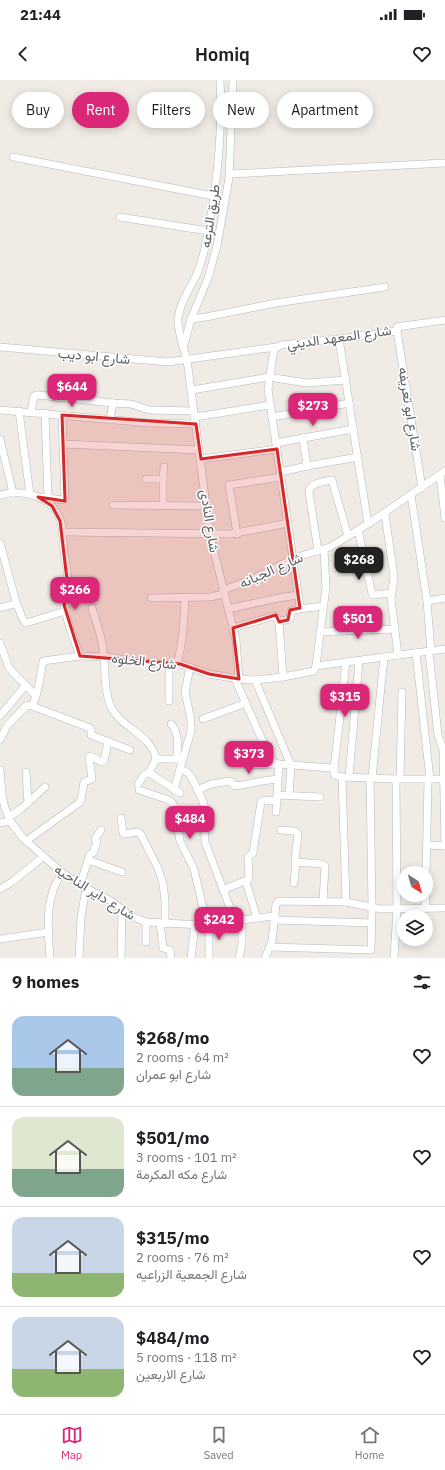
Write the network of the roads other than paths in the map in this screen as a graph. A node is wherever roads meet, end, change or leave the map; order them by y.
1 (220, 80) edge
2 (234, 80) edge
3 (13, 157) dead end
4 (445, 162) edge
5 (230, 174) junction
6 (214, 195) junction
7 (226, 196) junction
8 (120, 217) dead end
9 (208, 231) junction
10 (385, 287) dead end
11 (191, 319) junction
12 (445, 320) edge
13 (397, 331) junction
14 (339, 339) junction
15 (184, 346) junction
16 (276, 347) junction
17 (0, 348) edge
18 (187, 360) junction
19 (269, 377) junction
20 (346, 380) junction
21 (192, 390) junction
22 (112, 403) junction
23 (349, 403) junction
24 (270, 405) junction
25 (0, 410) edge
26 (19, 411) junction
27 (31, 412) junction
28 (45, 413) junction
29 (62, 415) junction
30 (195, 417) junction
31 (272, 417) junction
32 (110, 420) junction
33 (353, 430) junction
34 (303, 438) junction
35 (0, 439) edge
36 (63, 444) junction
37 (277, 446) junction
38 (200, 450) junction
39 (358, 457) junction
40 (201, 459) junction
41 (307, 466) junction
42 (164, 467) dead end
43 (442, 473) edge
44 (281, 474) junction
45 (146, 479) dead end
46 (163, 479) junction
47 (422, 488) junction
48 (13, 493) junction
49 (30, 494) junction
50 (0, 495) edge
51 (411, 495) junction
52 (38, 497) junction
53 (48, 498) junction
54 (113, 505) dead end
55 (163, 505) junction
56 (207, 506) junction
57 (385, 514) junction
58 (445, 514) edge
59 (288, 523) junction
60 (368, 524) junction
61 (358, 530) junction
62 (62, 532) junction
63 (237, 534) junction
64 (210, 535) junction
65 (348, 536) junction
66 (0, 543) edge
67 (321, 550) junction
68 (294, 558) junction
69 (224, 592) junction
70 (392, 592) junction
71 (298, 595) junction
72 (185, 597) junction
73 (151, 598) dead end
74 (445, 598) edge
75 (427, 601) junction
76 (15, 603) junction
77 (324, 606) junction
78 (0, 608) edge
79 (92, 608) dead end
80 (228, 609) junction
81 (299, 609) junction
82 (65, 611) junction
83 (279, 622) junction
84 (233, 628) junction
85 (395, 629) junction
86 (320, 632) junction
87 (0, 643) edge
88 (445, 649) edge
89 (430, 651) junction
90 (416, 653) junction
91 (398, 655) junction
92 (80, 656) junction
93 (104, 657) junction
94 (384, 657) junction
95 (359, 661) junction
96 (346, 662) junction
97 (169, 664) junction
98 (177, 664) junction
99 (7, 665) junction
100 (316, 666) junction
101 (190, 667) junction
102 (0, 671) edge
103 (283, 677) junction
104 (237, 679) junction
105 (255, 680) junction
106 (25, 686) junction
107 (402, 692) dead end
108 (36, 696) junction
109 (169, 701) dead end
110 (246, 703) junction
111 (32, 706) junction
112 (0, 716) edge
113 (203, 719) dead end
114 (171, 724) dead end
115 (4, 726) edge
116 (0, 740) edge
117 (108, 741) junction
118 (232, 746) dead end
119 (130, 750) dead end
120 (156, 759) junction
121 (180, 759) junction
122 (279, 764) junction
123 (291, 765) junction
124 (180, 769) junction
125 (334, 769) junction
126 (0, 770) edge
127 (26, 772) dead end
128 (150, 772) junction
129 (346, 777) junction
130 (371, 778) junction
131 (278, 779) junction
132 (398, 779) junction
133 (429, 779) junction
134 (445, 779) edge
135 (45, 787) dead end
136 (197, 790) junction
137 (1, 795) edge
138 (289, 795) junction
139 (320, 797) dead end
140 (277, 798) junction
141 (28, 803) junction
142 (276, 812) dead end
143 (121, 818) dead end
144 (10, 819) junction
145 (0, 823) edge
146 (101, 830) dead end
147 (281, 830) dead end
148 (26, 841) junction
149 (426, 845) junction
150 (445, 846) edge
151 (43, 857) junction
152 (88, 860) junction
153 (296, 862) junction
154 (426, 866) edge
155 (122, 872) dead end
156 (62, 873) junction
157 (249, 878) junction
158 (294, 883) dead end
159 (83, 886) junction
160 (0, 889) edge
161 (223, 890) junction
162 (323, 901) junction
163 (346, 902) junction
164 (425, 902) edge
165 (372, 908) junction
166 (425, 908) junction
167 (445, 908) edge
168 (397, 909) junction
169 (122, 910) junction
170 (257, 918) junction
171 (274, 918) junction
172 (239, 920) junction
173 (146, 922) junction
174 (162, 923) junction
175 (372, 923) junction
176 (208, 924) junction
177 (195, 925) junction
178 (49, 932) junction
179 (0, 939) edge
180 (146, 942) dead end
181 (270, 947) junction
182 (50, 958) edge
183 (79, 958) edge
184 (121, 958) edge
185 (171, 958) edge
186 (191, 958) edge
187 (209, 958) edge
188 (239, 958) edge
189 (265, 958) edge
190 (394, 958) edge

1 - 6 street, طريق الترعه
2 - 5 street, طريق الترعه
3 - 6 street
4 - 5 street
5 - 7 street, طريق الترعه
6 - 7 street
6 - 9 street, طريق الترعه
7 - 11 street, طريق الترعه
8 - 9 street
9 - 15 street, طريق الترعه
10 - 11 street
11 - 15 street, طريق الترعه
12 - 13 street, شارع المعهد الديني
13 - 14 street, شارع المعهد الديني
13 - 47 street, شارع ابو تعريفه
14 - 16 street, شارع المعهد الديني
14 - 20 street
15 - 18 street, طريق الترعه
16 - 18 street, شارع ابو ديب
16 - 19 street, شارع المعهد الديني
17 - 18 street, شارع ابو ديب
18 - 21 street, شارع النادى
19 - 20 street
19 - 21 street
19 - 24 street, شارع المعهد الديني
20 - 23 street
21 - 30 street, شارع النادى
22 - 27 street
22 - 30 street
22 - 32 street
23 - 31 street
23 - 33 street
24 - 30 street
24 - 31 street, شارع المعهد الديني
25 - 26 street
26 - 27 street
26 - 49 street
27 - 28 street
28 - 29 street
28 - 53 street
29 - 32 street
29 - 36 street
30 - 32 street
30 - 38 street, شارع النادى
31 - 37 street, شارع المعهد الديني
33 - 34 street
33 - 39 street
34 - 37 street
34 - 41 street
35 - 48 street
36 - 38 street
36 - 53 street
37 - 40 street
37 - 44 street, شارع المعهد الديني
38 - 40 street, شارع النادى
39 - 41 street
39 - 60 street
40 - 56 street, شارع النادى
41 - 44 street
42 - 46 street
43 - 47 street, شارع الجبانه
43 - 58 street
44 - 59 street, شارع المعهد الديني
44 - 63 street
45 - 46 street
46 - 55 street
47 - 51 street, شارع الجبانه
48 - 49 street
48 - 50 street
49 - 52 street
51 - 57 street, شارع الجبانه
51 - 75 street
52 - 53 street
52 - 62 street
54 - 55 street
55 - 56 street
56 - 64 street, شارع النادى
57 - 60 street, شارع الجبانه
57 - 70 street
59 - 63 street
59 - 68 street, شارع المعهد الديني
60 - 61 street, شارع الجبانه
61 - 65 street, شارع الجبانه
61 - 70 street
62 - 64 street
62 - 82 street
63 - 64 street
64 - 69 street, شارع النادى
65 - 67 street, شارع الجبانه
65 - 67 street
66 - 76 street
67 - 68 street, شارع الجبانه
67 - 77 street
68 - 69 street, شارع الجبانه
68 - 71 street, شارع المعهد الديني
69 - 72 street, شارع الجبانه
69 - 80 street, شارع النادى
70 - 85 street
71 - 80 street
71 - 81 street, شارع المعهد الديني
72 - 73 street, شارع الجبانه
72 - 98 street
74 - 75 street
75 - 89 street
76 - 78 street
76 - 82 street
77 - 81 street
77 - 86 street
79 - 93 street
80 - 84 street, شارع النادى
81 - 83 street
82 - 92 street
83 - 84 street
83 - 103 street
84 - 104 street, شارع النادى
85 - 86 street
85 - 91 street
86 - 100 street
87 - 99 street
88 - 89 street
89 - 90 street
89 - 134 street
90 - 91 street
90 - 133 street
91 - 94 street
92 - 93 street, شارع الخلوه
92 - 108 street
93 - 97 street, شارع الخلوه
93 - 120 street
94 - 95 street
94 - 130 street
95 - 96 street
95 - 129 street
96 - 100 street
96 - 125 street
97 - 98 street, شارع الخلوه
97 - 109 street
98 - 101 street, شارع الخلوه
99 - 102 street
99 - 106 street
100 - 103 street, شارع الخلوه
101 - 104 street, شارع الخلوه
101 - 121 street
103 - 105 street, شارع الخلوه
104 - 105 street, شارع الخلوه
104 - 110 street
105 - 123 street
106 - 108 street
106 - 112 street
107 - 132 street
108 - 111 street
110 - 113 street
110 - 122 street
111 - 115 street
111 - 117 street
114 - 121 street
115 - 116 street
117 - 119 street
117 - 148 street
118 - 122 street
120 - 121 street
120 - 128 street
121 - 124 street
122 - 123 street
122 - 131 street
123 - 125 street
123 - 138 street
124 - 128 street
124 - 136 street
125 - 129 street
126 - 137 street, شارع داير الناحيه
127 - 141 street
128 - 176 street
129 - 130 street
129 - 163 street
130 - 132 street
130 - 165 street
131 - 136 street
131 - 140 street
132 - 133 street
132 - 168 street
133 - 134 street
133 - 149 street
134 - 150 street
135 - 141 street
136 - 161 street
137 - 144 street, شارع داير الناحيه
138 - 139 street
138 - 140 street
140 - 142 street
140 - 157 street
141 - 144 street
143 - 174 street
144 - 145 street
144 - 148 street, شارع داير الناحيه
146 - 152 street
147 - 153 street
148 - 151 street, شارع داير الناحيه
149 - 150 street
149 - 154 street
151 - 156 street, شارع داير الناحيه
151 - 160 street
152 - 155 street
152 - 159 street
153 - 158 street
153 - 162 street
156 - 159 street, شارع داير الناحيه
156 - 178 street
157 - 161 street
157 - 170 street
159 - 169 street, شارع داير الناحيه
159 - 183 street
161 - 172 street
162 - 163 street
162 - 171 street
163 - 165 street
164 - 166 street
165 - 168 street
165 - 175 street
166 - 167 street
166 - 168 street
168 - 190 street
169 - 173 street, شارع داير الناحيه
169 - 184 street
170 - 171 street, شارع داير الناحيه
170 - 172 street, شارع داير الناحيه
171 - 175 street, شارع داير الناحيه
171 - 181 street
172 - 176 street, شارع داير الناحيه
172 - 188 street
173 - 174 street, شارع داير الناحيه
173 - 180 street
174 - 177 street, شارع داير الناحيه
174 - 185 street
175 - 181 street
176 - 177 street, شارع داير الناحيه
176 - 187 street
177 - 186 street
178 - 179 street
178 - 182 street
181 - 189 street

